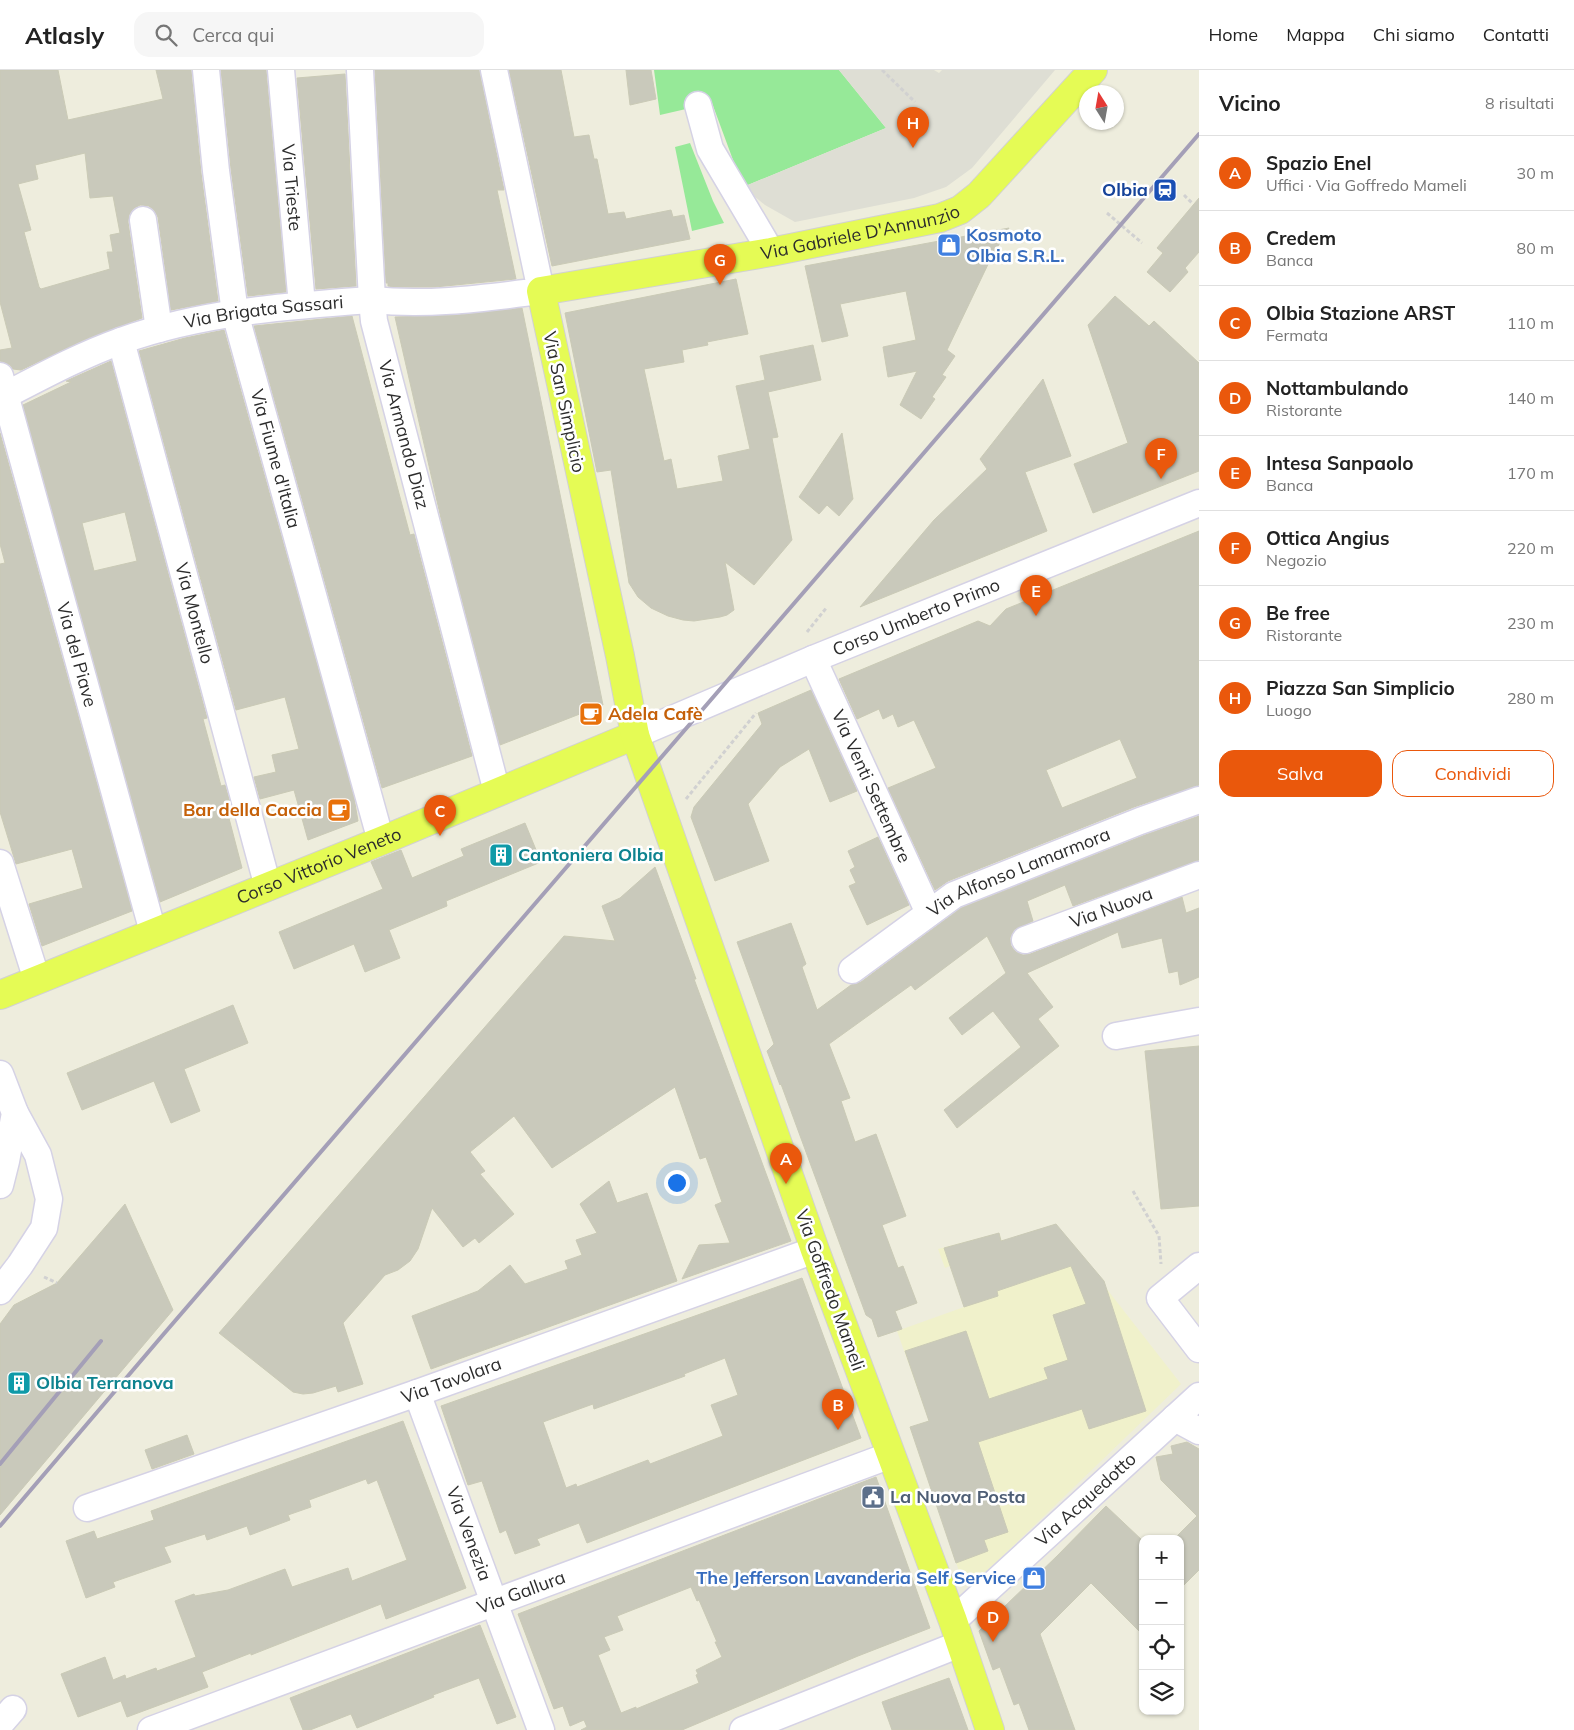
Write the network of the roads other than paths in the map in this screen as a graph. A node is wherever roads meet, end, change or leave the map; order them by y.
1 (206, 70) edge
2 (281, 70) edge
3 (360, 70) edge
4 (494, 70) edge
5 (1093, 70) edge
6 (698, 105) dead end
7 (143, 220) dead end
8 (771, 252) junction
9 (541, 292) junction
10 (372, 300) junction
11 (302, 305) junction
12 (235, 312) junction
13 (159, 329) junction
14 (121, 341) junction
15 (2, 390) edge
16 (1199, 503) edge
17 (813, 659) junction
18 (635, 734) junction
19 (496, 792) junction
20 (1199, 800) edge
21 (382, 841) junction
22 (0, 863) edge
23 (1199, 875) edge
24 (268, 887) junction
25 (929, 912) junction
26 (154, 932) junction
27 (1026, 940) dead end
28 (852, 970) dead end
29 (37, 980) junction
30 (0, 995) edge
31 (1199, 1020) edge
32 (1199, 1037) edge
33 (0, 1074) edge
34 (15, 1113) junction
35 (0, 1184) edge
36 (815, 1250) junction
37 (1199, 1266) edge
38 (0, 1291) edge
39 (1199, 1349) edge
40 (417, 1393) junction
41 (1199, 1396) edge
42 (1175, 1418) junction
43 (1199, 1431) edge
44 (892, 1455) junction
45 (87, 1508) dead end
46 (493, 1602) junction
47 (956, 1632) junction
48 (151, 1730) edge
49 (541, 1730) edge
50 (743, 1730) edge
51 (990, 1730) edge

1 - 12 street, Via Fiume d'Italia
2 - 11 street, Via Trieste
3 - 10 street, Via Armando Diaz
4 - 9 street, Via San Simplicio
5 - 8 main road, Via Gabriele D'Annunzio
6 - 8 street
7 - 13 street
8 - 9 main road, Via Gabriele D'Annunzio
9 - 10 street, Via Brigata Sassari
9 - 18 main road, Via San Simplicio
10 - 11 street, Via Brigata Sassari
10 - 19 street, Via Armando Diaz
11 - 12 street, Via Brigata Sassari
12 - 13 street, Via Brigata Sassari
12 - 21 street, Via Fiume d'Italia
13 - 14 street, Via Brigata Sassari
14 - 15 street, Via Brigata Sassari
14 - 24 street, Via Montello
15 - 26 street, Via del Piave
16 - 17 street, Corso Umberto Primo
17 - 18 street, Corso Umberto Primo
17 - 25 street, Via Venti Settembre
18 - 19 main road, Corso Vittorio Veneto
18 - 36 main road, Via Goffredo Mameli
19 - 21 main road, Corso Vittorio Veneto
20 - 25 street, Via Alfonso Lamarmora
21 - 24 main road, Corso Vittorio Veneto
22 - 29 street
23 - 27 street, Via Nuova
24 - 26 main road, Corso Vittorio Veneto
25 - 28 street, Via Alfonso Lamarmora
26 - 29 main road, Corso Vittorio Veneto
29 - 30 main road, Corso Vittorio Veneto
31 - 32 street
33 - 34 street
34 - 35 street
34 - 38 street
36 - 40 street, Via Tavolara
36 - 44 main road, Via Goffredo Mameli
37 - 39 street
40 - 45 street, Via Tavolara
40 - 46 street, Via Venezia
41 - 42 street, Via Acquedotto
42 - 43 street
42 - 47 street, Via Acquedotto
44 - 46 street, Via Gallura
44 - 47 main road, Via Goffredo Mameli
46 - 48 street, Via Gallura
46 - 49 street, Via Venezia
47 - 50 street, Via Acquedotto
47 - 51 main road, Via Goffredo Mameli

